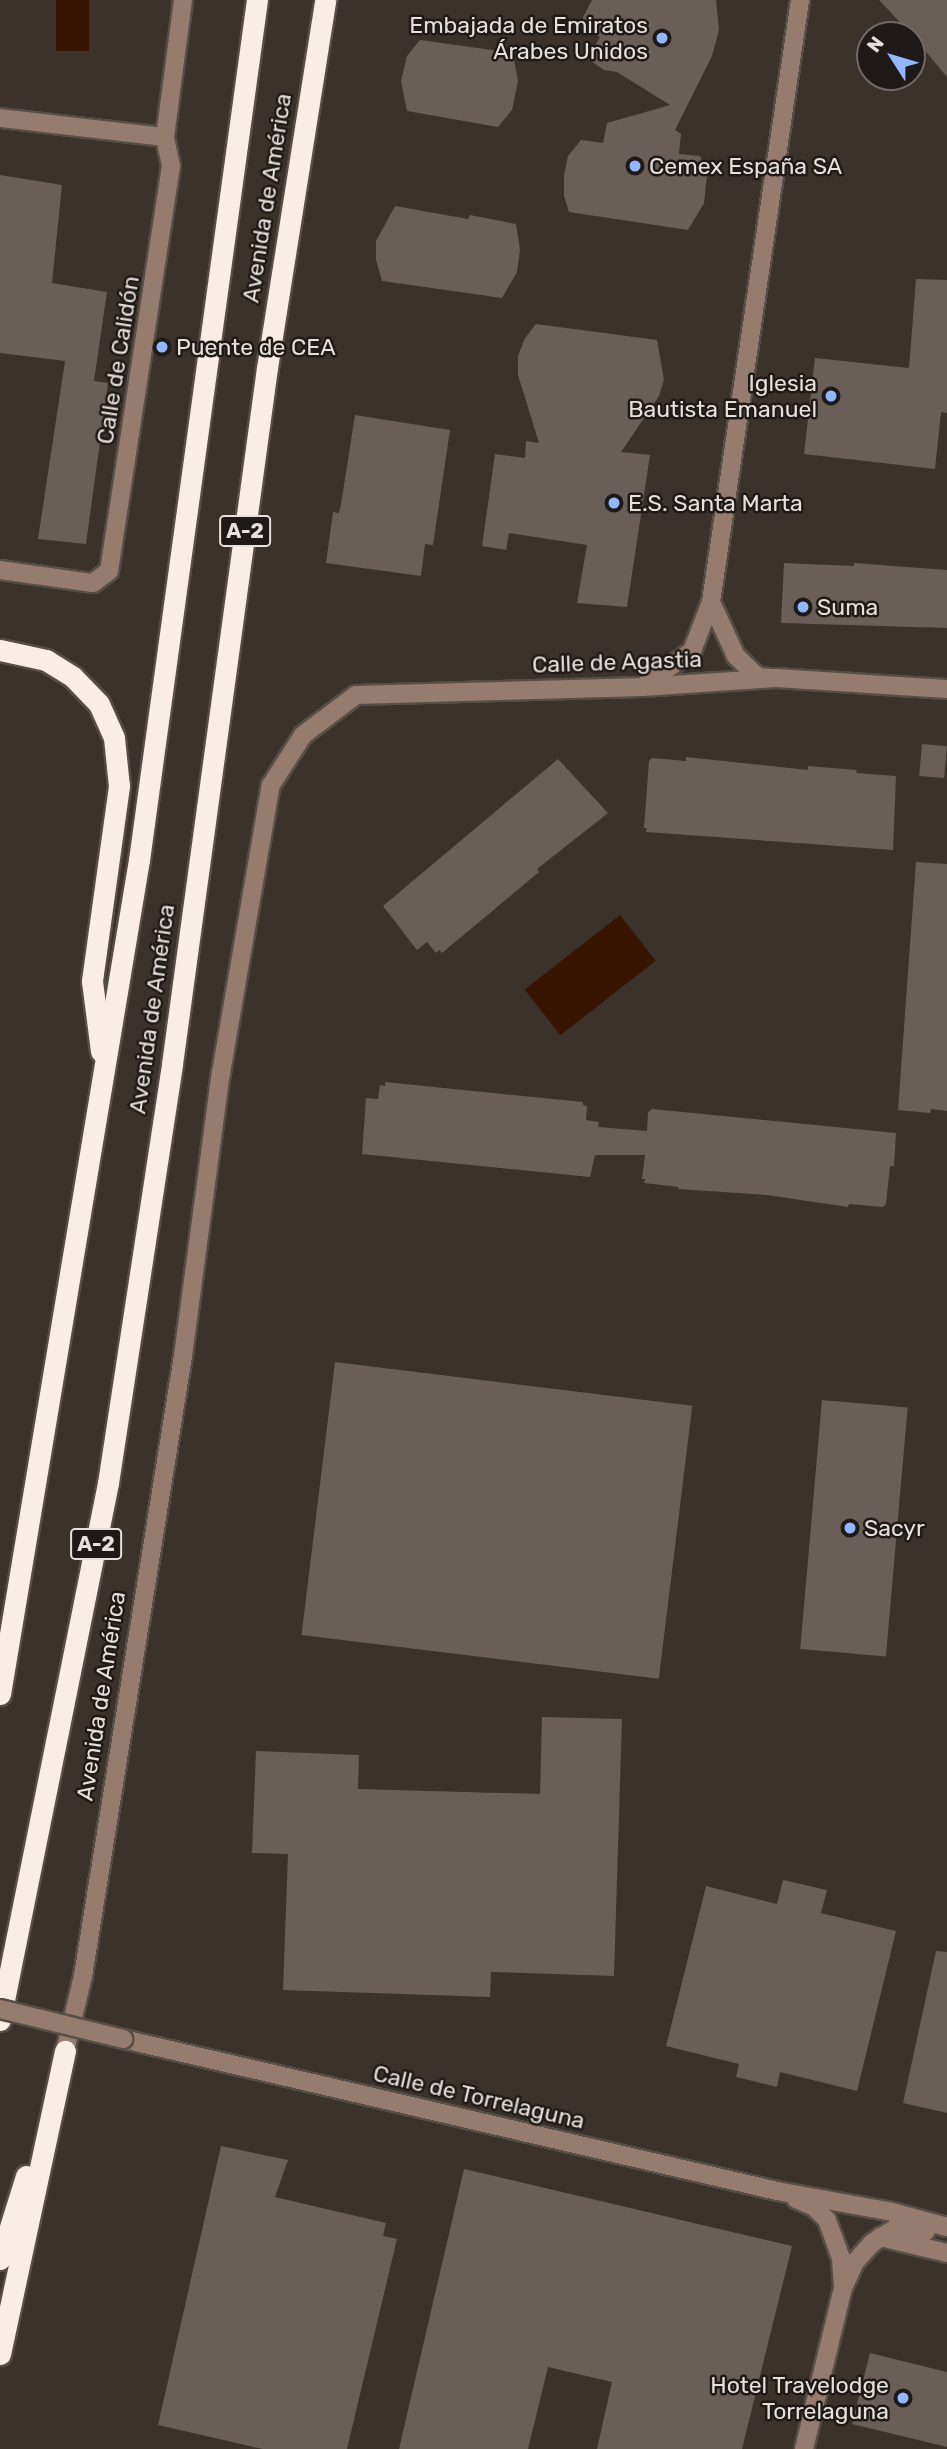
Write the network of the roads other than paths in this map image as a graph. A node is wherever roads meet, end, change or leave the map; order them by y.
1 (183, 0) edge
2 (257, 0) edge
3 (324, 0) edge
4 (800, 0) edge
5 (0, 118) edge
6 (165, 137) junction
7 (0, 570) edge
8 (711, 602) junction
9 (0, 650) edge
10 (776, 678) junction
11 (642, 687) junction
12 (947, 689) edge
13 (303, 735) joint
14 (104, 1074) junction
15 (0, 1694) edge
16 (0, 2009) edge
17 (0, 2020) edge
18 (65, 2051) junction
19 (777, 2191) junction
20 (947, 2227) edge
21 (947, 2235) edge
22 (880, 2237) junction
23 (947, 2253) edge
24 (0, 2259) edge
25 (843, 2288) junction
26 (0, 2354) edge
27 (804, 2449) edge

1 - 6 street, Calle de Calidón
2 - 14 highway, Avenida de América / A-2
3 - 17 highway, Avenida de América / A-2
4 - 8 street
5 - 6 street
6 - 7 street, Calle de Calidón
8 - 10 street
8 - 11 street
9 - 14 highway
10 - 11 street, Calle de Agastia
10 - 12 street, Calle de Agastia
11 - 13 street, Calle de Agastia
13 - 18 street, Avenida de América
14 - 15 highway, Avenida de América / A-2
16 - 19 street, Calle de Torrelaguna, bridge
18 - 24 highway
18 - 26 highway
19 - 20 street, Calle de Torrelaguna
19 - 25 street
21 - 22 street
22 - 23 street
22 - 25 street
25 - 27 street

